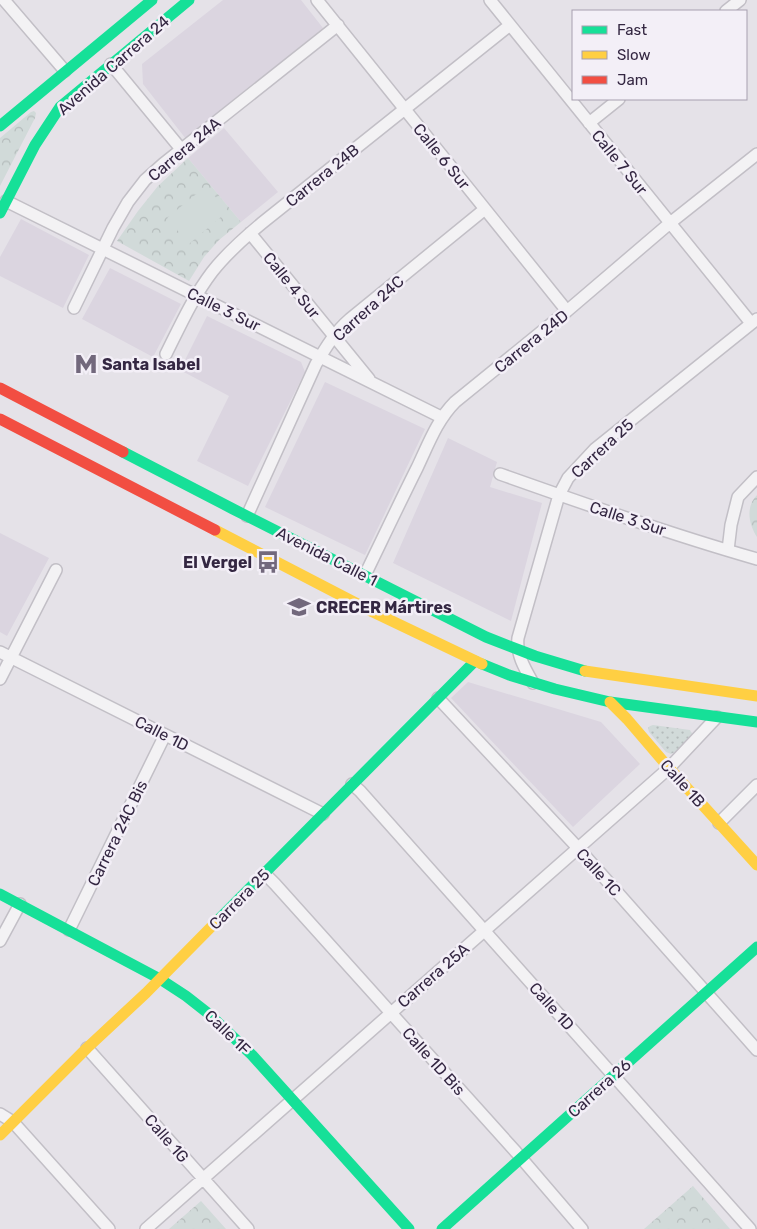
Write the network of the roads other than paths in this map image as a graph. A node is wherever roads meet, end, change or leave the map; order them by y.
1 (4, 0) edge
2 (152, 0) edge
3 (189, 0) edge
4 (317, 0) edge
5 (490, 0) edge
6 (740, 0) edge
7 (727, 10) edge
8 (338, 25) junction
9 (510, 25) junction
10 (111, 64) junction
11 (65, 71) junction
12 (618, 100) edge
13 (405, 109) junction
14 (589, 123) junction
15 (0, 126) edge
16 (181, 149) junction
17 (757, 154) edge
18 (6, 201) junction
19 (485, 209) junction
20 (0, 213) edge
21 (670, 224) junction
22 (250, 233) junction
23 (103, 249) junction
24 (197, 295) junction
25 (74, 308) dead end
26 (567, 311) junction
27 (754, 321) edge
28 (334, 335) junction
29 (166, 354) dead end
30 (321, 356) junction
31 (372, 382) junction
32 (0, 388) edge
33 (441, 417) junction
34 (0, 419) edge
35 (500, 474) dead end
36 (757, 477) edge
37 (559, 495) junction
38 (247, 516) junction
39 (728, 550) junction
40 (757, 559) edge
41 (56, 570) dead end
42 (365, 575) junction
43 (518, 651) junction
44 (0, 652) edge
45 (11, 658) junction
46 (475, 661) junction
47 (0, 679) edge
48 (533, 683) junction
49 (757, 696) edge
50 (438, 698) junction
51 (610, 702) junction
52 (717, 717) junction
53 (757, 722) edge
54 (165, 735) junction
55 (669, 768) junction
56 (352, 784) junction
57 (757, 785) edge
58 (323, 814) junction
59 (719, 822) junction
60 (578, 848) junction
61 (757, 865) edge
62 (264, 873) junction
63 (0, 894) edge
64 (20, 904) junction
65 (69, 930) junction
66 (484, 930) junction
67 (0, 941) edge
68 (757, 947) edge
69 (160, 979) junction
70 (707, 992) junction
71 (390, 1013) junction
72 (87, 1048) junction
73 (757, 1050) edge
74 (613, 1076) junction
75 (292, 1100) junction
76 (0, 1114) edge
77 (13, 1122) junction
78 (0, 1135) edge
79 (520, 1159) junction
80 (203, 1178) junction
81 (109, 1229) edge
82 (146, 1229) edge
83 (248, 1229) edge
84 (408, 1229) edge
85 (442, 1229) edge
86 (582, 1229) edge
87 (750, 1229) edge

1 - 11 street
2 - 11 main road, Avenida Carrera 24
3 - 10 main road, Avenida Carrera 24
4 - 8 street, Calle 6 Sur
5 - 9 street, Calle 7 Sur
6 - 7 street
8 - 13 street, Calle 6 Sur
8 - 16 street, Carrera 24A
9 - 13 street, Carrera 24B
9 - 14 street, Calle 7 Sur
10 - 16 street
10 - 18 main road, Avenida Carrera 24
11 - 15 main road, Avenida Carrera 24
12 - 14 street
13 - 19 street, Calle 6 Sur
13 - 22 street, Carrera 24B
14 - 21 street, Calle 7 Sur
16 - 23 street, Carrera 24A
17 - 21 street, Carrera 24D
18 - 20 main road, Avenida Carrera 24
18 - 23 street, Calle 3 Sur
19 - 26 street, Calle 6 Sur
19 - 28 street, Carrera 24C
21 - 26 street, Carrera 24D
21 - 27 street, Calle 7 Sur
22 - 24 street, Carrera 24B
22 - 28 street, Calle 4 Sur
23 - 24 street, Calle 3 Sur
23 - 25 street, Carrera 24A
24 - 29 street, Carrera 24B
24 - 30 street, Calle 3 Sur
26 - 33 street, Carrera 24D
27 - 37 street, Carrera 25
28 - 30 street, Carrera 24C
28 - 31 street, Calle 4 Sur
30 - 31 street, Calle 3 Sur
30 - 38 street, Carrera 24C
31 - 33 street, Calle 3 Sur
32 - 38 main road, Avenida Calle 1
33 - 42 street, Carrera 24D
34 - 46 main road, Avenida Calle 1
35 - 37 street, Calle 3 Sur
36 - 39 street
37 - 39 street, Calle 3 Sur
37 - 43 street, Carrera 25
38 - 42 main road, Avenida Calle 1
39 - 40 street, Calle 3 Sur
41 - 45 street
42 - 43 main road, Avenida Calle 1
43 - 48 street
43 - 49 main road, Avenida Calle 1
44 - 45 street, Calle 1D
45 - 47 street
45 - 54 street, Calle 1D
46 - 48 main road, Avenida Calle 1
46 - 50 main road, Carrera 25
48 - 51 main road, Avenida Calle 1
50 - 56 main road, Carrera 25
50 - 60 street, Calle 1C
51 - 52 main road, Avenida Calle 1
51 - 55 main road, Calle 1B
52 - 53 main road, Avenida Calle 1
52 - 55 street, Carrera 25A
54 - 58 street, Calle 1D
54 - 65 street, Carrera 24C Bis
55 - 59 main road, Calle 1B
55 - 60 street, Carrera 25A
56 - 58 main road, Carrera 25
56 - 66 street, Calle 1D
57 - 59 street
58 - 62 main road, Carrera 25
59 - 61 main road, Calle 1B
60 - 66 street, Carrera 25A
60 - 70 street, Calle 1C
62 - 69 main road, Carrera 25
62 - 71 street, Calle 1D Bis
63 - 64 main road, Calle 1F
64 - 65 main road, Calle 1F
64 - 67 street
65 - 69 main road, Calle 1F
66 - 71 street, Carrera 25A
66 - 74 street, Calle 1D
68 - 70 main road, Carrera 26
69 - 72 main road, Carrera 25
69 - 75 main road, Calle 1F
70 - 73 street, Calle 1C
70 - 74 main road, Carrera 26
71 - 75 street, Carrera 25A
71 - 79 street, Calle 1D Bis
72 - 77 main road, Carrera 25
72 - 80 street, Calle 1G
74 - 79 main road, Carrera 26
74 - 87 street, Calle 1D
75 - 80 street, Carrera 25A
75 - 84 main road, Calle 1F
76 - 77 street
77 - 78 main road, Carrera 25
77 - 81 street
79 - 85 main road, Carrera 26
79 - 86 street, Calle 1D Bis
80 - 82 street, Carrera 25A
80 - 83 street, Calle 1G

